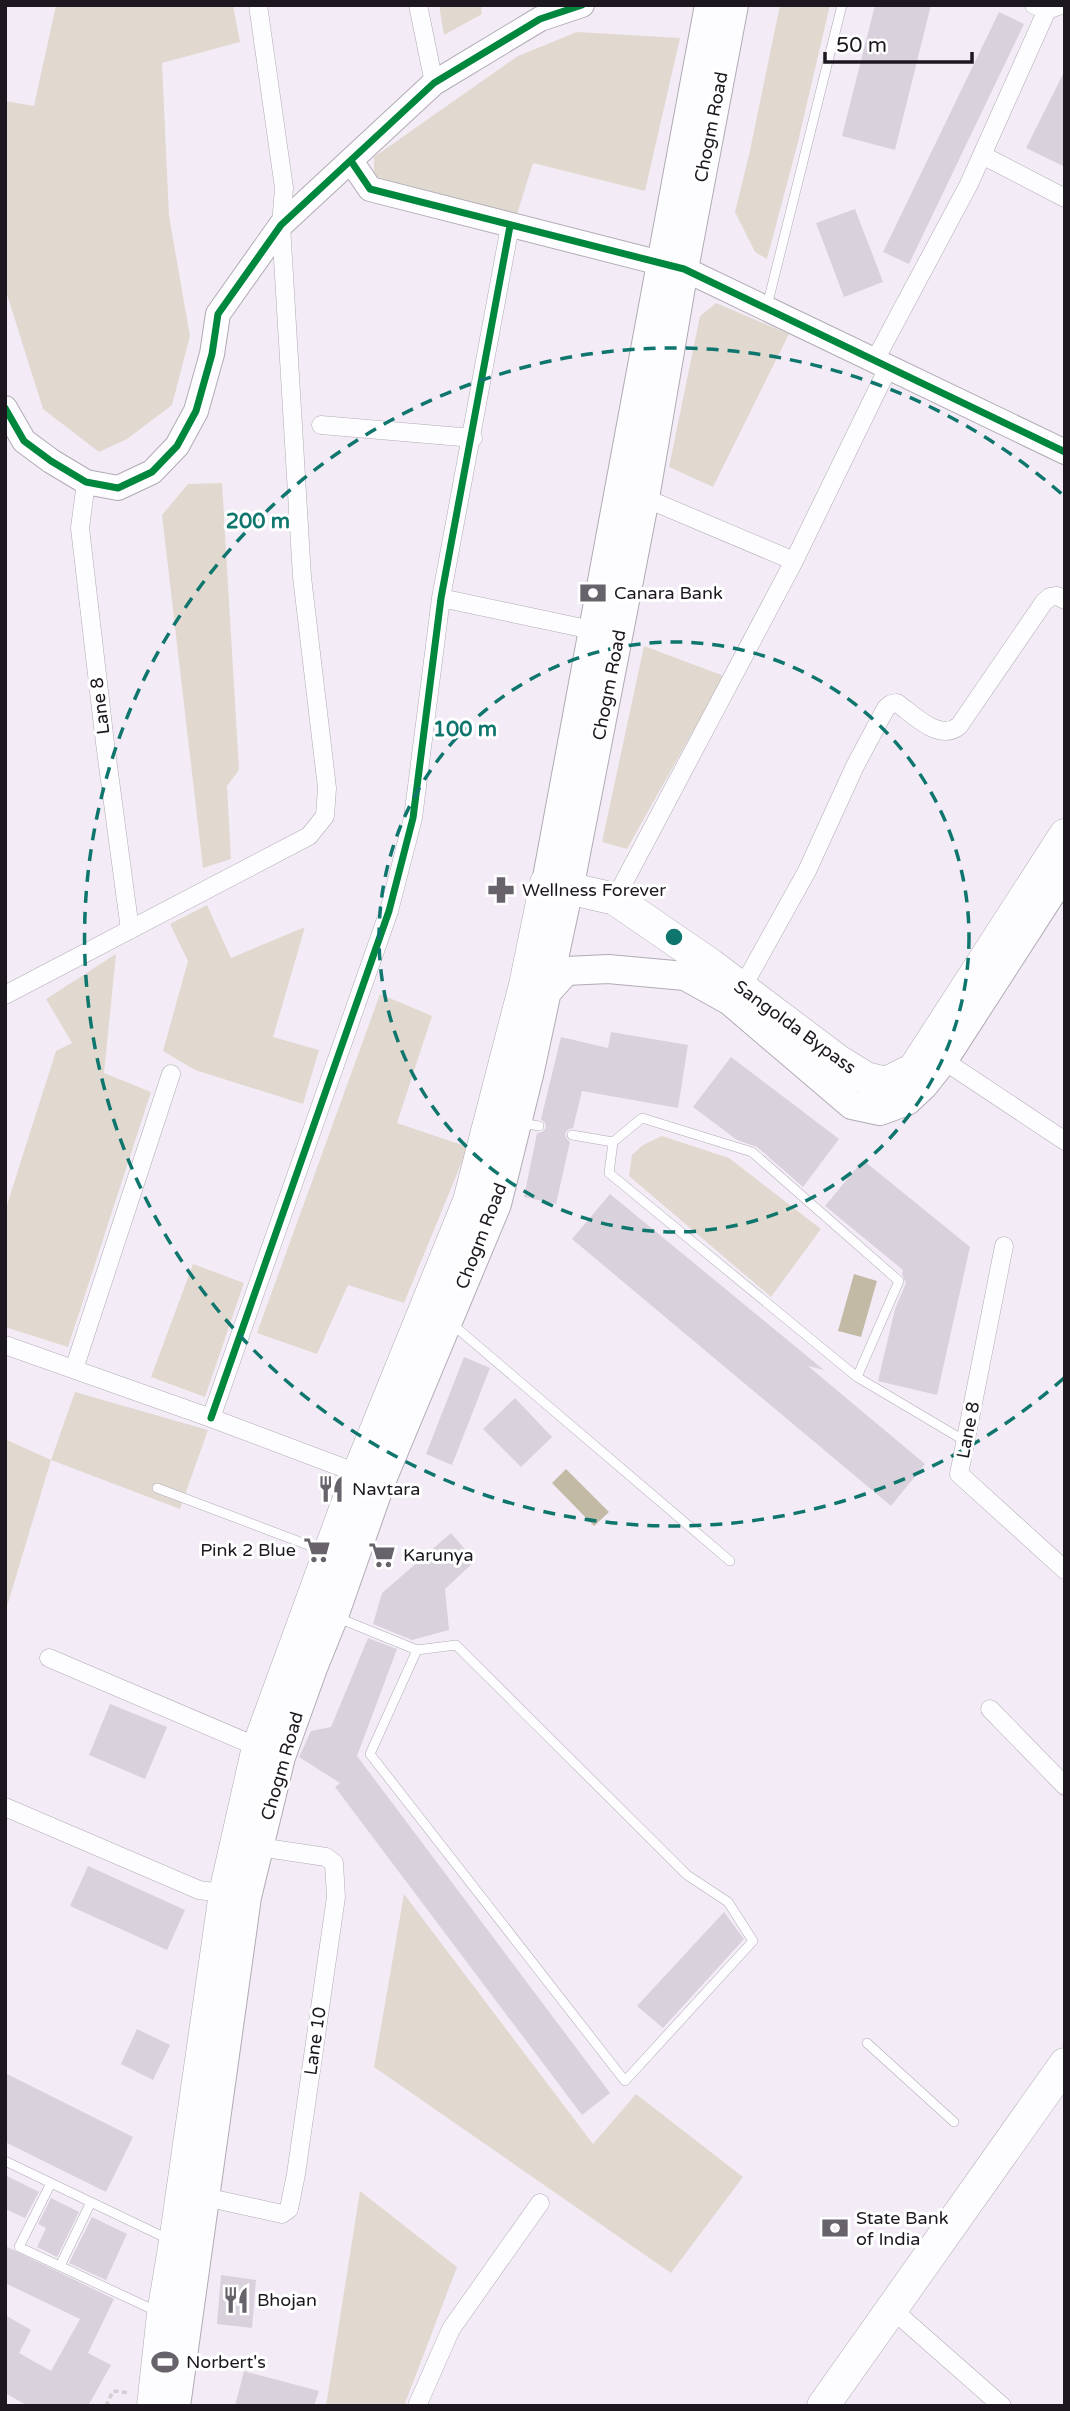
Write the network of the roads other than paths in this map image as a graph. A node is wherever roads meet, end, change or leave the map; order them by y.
1 (258, 5) edge
2 (418, 5) edge
3 (582, 5) edge
4 (709, 5) edge
5 (734, 5) edge
6 (842, 5) edge
7 (1053, 7) edge
8 (434, 83) junction
9 (982, 155) junction
10 (351, 161) junction
11 (1065, 198) edge
12 (281, 225) junction
13 (510, 226) junction
14 (672, 266) junction
15 (766, 307) junction
16 (881, 365) junction
17 (5, 408) edge
18 (321, 425) dead end
19 (472, 438) junction
20 (1065, 452) edge
21 (86, 482) junction
22 (645, 498) junction
23 (794, 561) junction
24 (441, 598) junction
25 (1065, 600) edge
26 (593, 630) junction
27 (1065, 835) edge
28 (1065, 872) edge
29 (558, 885) junction
30 (615, 899) junction
31 (130, 930) junction
32 (742, 988) junction
33 (547, 992) junction
34 (5, 996) edge
35 (935, 1055) junction
36 (171, 1074) dead end
37 (572, 1135) dead end
38 (613, 1142) junction
39 (1065, 1142) edge
40 (1004, 1246) dead end
41 (448, 1320) junction
42 (5, 1345) edge
43 (74, 1369) junction
44 (857, 1377) junction
45 (211, 1418) junction
46 (965, 1441) junction
47 (369, 1478) junction
48 (158, 1488) dead end
49 (329, 1553) junction
50 (730, 1561) dead end
51 (1065, 1570) edge
52 (334, 1616) junction
53 (417, 1650) junction
54 (48, 1658) dead end
55 (990, 1709) dead end
56 (269, 1752) junction
57 (1065, 1786) edge
58 (5, 1807) edge
59 (259, 1847) junction
60 (236, 1895) junction
61 (867, 2043) dead end
62 (1065, 2064) edge
63 (954, 2122) dead end
64 (5, 2161) edge
65 (51, 2183) junction
66 (205, 2197) junction
67 (91, 2202) junction
68 (540, 2203) dead end
69 (186, 2248) junction
70 (60, 2266) junction
71 (893, 2310) junction
72 (163, 2314) junction
73 (153, 2406) edge
74 (176, 2406) edge
75 (417, 2406) edge
76 (823, 2406) edge
77 (1002, 2406) edge

1 - 12 street
2 - 8 street
3 - 8 street
4 - 14 main road, Chogm Road
5 - 14 main road, Chogm Road
6 - 15 lane
7 - 9 street
8 - 10 street
9 - 11 street
9 - 16 street
10 - 12 street
10 - 13 street
12 - 21 street
12 - 31 street
13 - 14 street
13 - 19 street
14 - 15 street
14 - 22 main road, Chogm Road
14 - 26 main road, Chogm Road
15 - 16 street
16 - 20 street
16 - 23 street
17 - 21 street
18 - 19 street
19 - 24 street
21 - 31 street, Lane 8
22 - 23 street
22 - 29 main road, Chogm Road
23 - 30 street
24 - 26 street
24 - 45 street
25 - 32 street
26 - 29 main road, Chogm Road
27 - 35 highway, Sangolda Bypass
28 - 35 main road, Sangolda Bypass
29 - 30 highway, Sangolda Bypass
29 - 33 main road, Chogm Road
29 - 47 highway, Chogm Road
30 - 32 highway, Sangolda Bypass
31 - 34 street
32 - 35 highway, Sangolda Bypass
33 - 35 main road, Sangolda Bypass
33 - 41 main road, Chogm Road
35 - 39 street
36 - 43 street
37 - 38 lane
38 - 44 lane
38 - 44 lane
40 - 46 street, Lane 8
41 - 47 main road, Chogm Road
41 - 50 lane
42 - 43 street
43 - 45 street
44 - 46 lane
45 - 47 street
46 - 51 street, Lane 8
47 - 49 highway, Chogm Road
47 - 52 main road, Chogm Road
48 - 49 lane
49 - 56 highway, Chogm Road
52 - 53 lane
52 - 56 main road, Chogm Road
53 - 53 lane
54 - 56 street
55 - 57 street
56 - 59 main road, Chogm Road
56 - 60 highway, Chogm Road
58 - 60 street
59 - 60 main road, Chogm Road
59 - 66 street, Lane 10
60 - 66 main road, Chogm Road
60 - 69 highway, Chogm Road
61 - 63 lane
62 - 71 highway
64 - 65 lane
65 - 67 lane
65 - 70 lane
66 - 69 main road, Chogm Road
67 - 69 lane
67 - 70 lane
68 - 75 street
69 - 72 highway, Chogm Road
69 - 74 main road, Chogm Road
70 - 72 lane
71 - 76 highway
71 - 77 street
72 - 73 highway, Chogm Road

